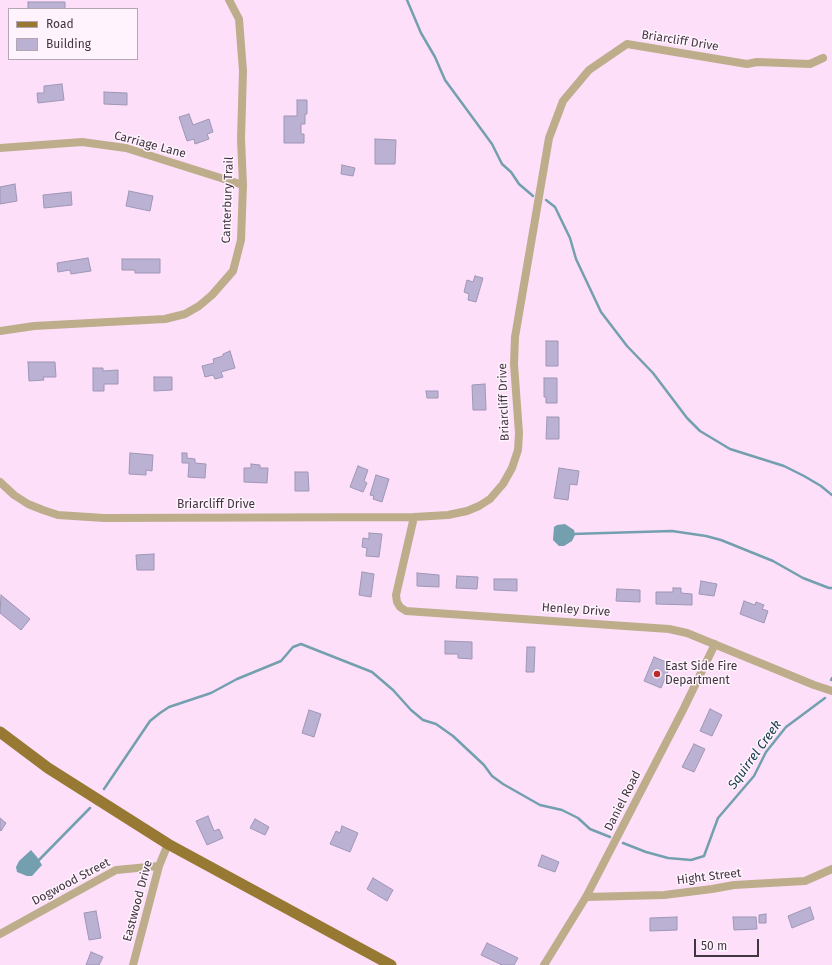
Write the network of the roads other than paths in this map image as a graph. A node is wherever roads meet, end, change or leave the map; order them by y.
1 (229, 0) edge
2 (823, 58) dead end
3 (0, 148) edge
4 (243, 185) junction
5 (0, 331) edge
6 (0, 482) edge
7 (414, 517) junction
8 (715, 644) junction
9 (832, 691) edge
10 (0, 732) edge
11 (168, 844) junction
12 (159, 866) junction
13 (832, 869) edge
14 (586, 897) junction
15 (0, 934) edge
16 (133, 965) edge
17 (391, 965) edge
18 (544, 965) edge

1 - 4 street, Canterbury Trail
2 - 7 street, Briarcliff Drive
3 - 4 street, Carriage Lane
4 - 5 street, Canterbury Trail
6 - 7 street, Briarcliff Drive
7 - 8 street, Henley Drive
8 - 9 street, Henley Drive
8 - 14 street, Daniel Road
10 - 11 main road
11 - 12 street, Eastwood Drive
11 - 17 main road
12 - 15 street, Dogwood Street
12 - 16 street, Eastwood Drive
13 - 14 street, Hight Street
14 - 18 street, Daniel Road

